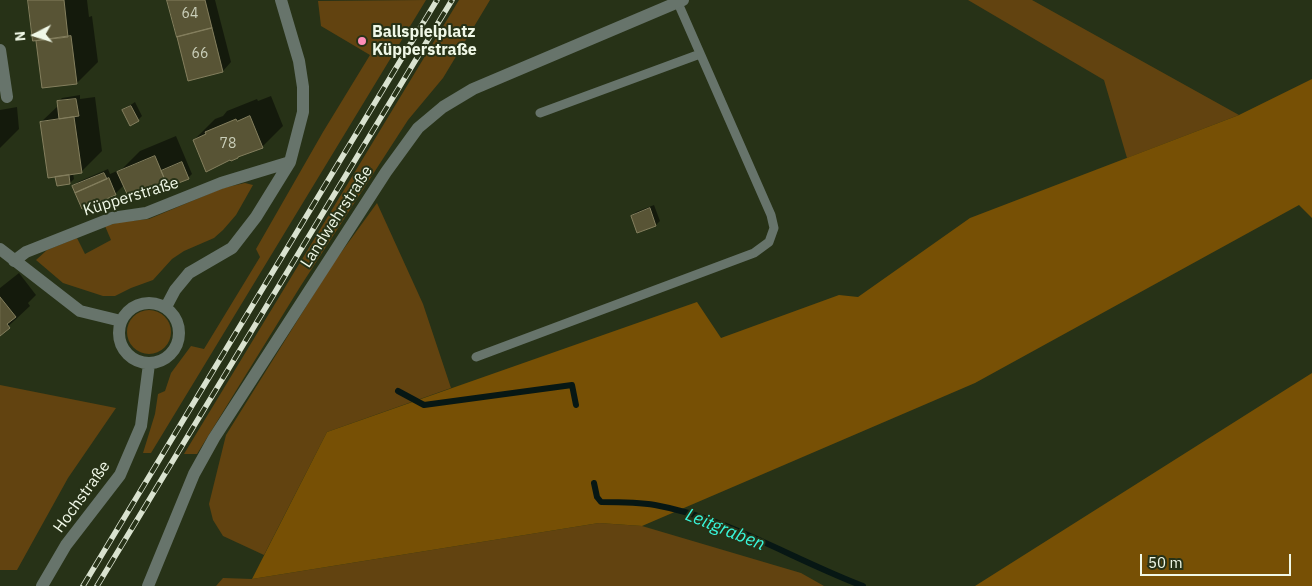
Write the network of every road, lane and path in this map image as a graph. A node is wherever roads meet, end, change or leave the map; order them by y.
1 (281, 0) edge
2 (681, 1) edge
3 (0, 50) edge
4 (700, 54) junction
5 (7, 97) dead end
6 (540, 113) dead end
7 (290, 162) junction
8 (0, 249) edge
9 (14, 261) junction
10 (166, 307) junction
11 (121, 321) junction
12 (476, 358) dead end
13 (150, 364) junction
14 (42, 586) edge
15 (148, 586) edge

1 - 7 street
2 - 4 lane
2 - 15 street, Landwehrstraße
3 - 5 street
4 - 6 lane
4 - 12 lane
7 - 9 street, Küpperstraße
7 - 10 street
8 - 9 street
9 - 11 street
10 - 11 street
10 - 13 street
11 - 13 street
13 - 14 street, Hochstraße

